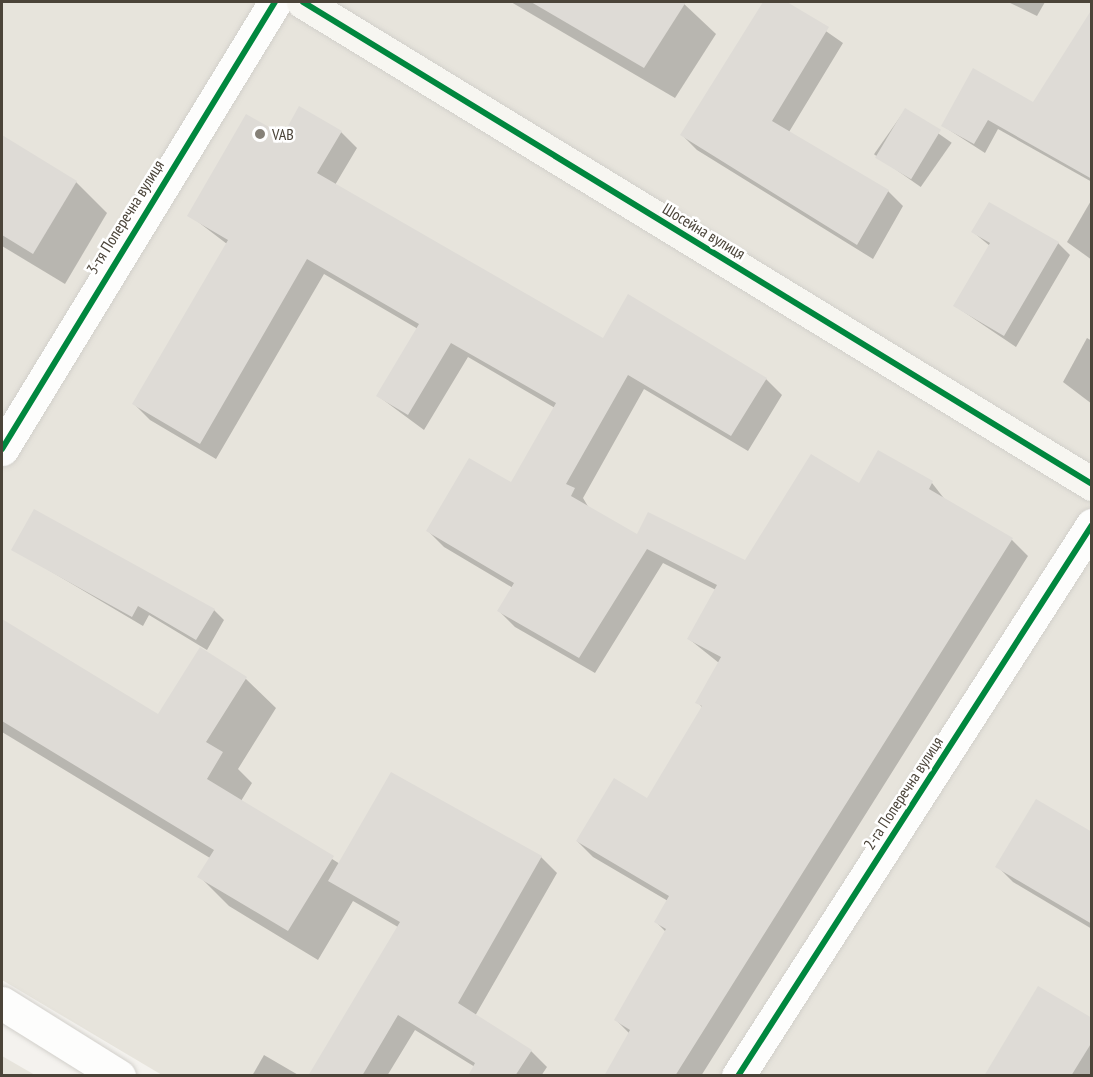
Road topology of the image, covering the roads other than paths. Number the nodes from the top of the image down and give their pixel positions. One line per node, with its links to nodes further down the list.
1 (275, 2): 3 (street, 3-тя Поперечна вулиця)
2 (303, 2): 4 (street, Шосейна вулиця)
3 (2, 449)
4 (1092, 484)
5 (1092, 525): 8 (street, 2-га Поперечна вулиця)
6 (2, 1003): 7 (street)
7 (119, 1076)
8 (738, 1076)

